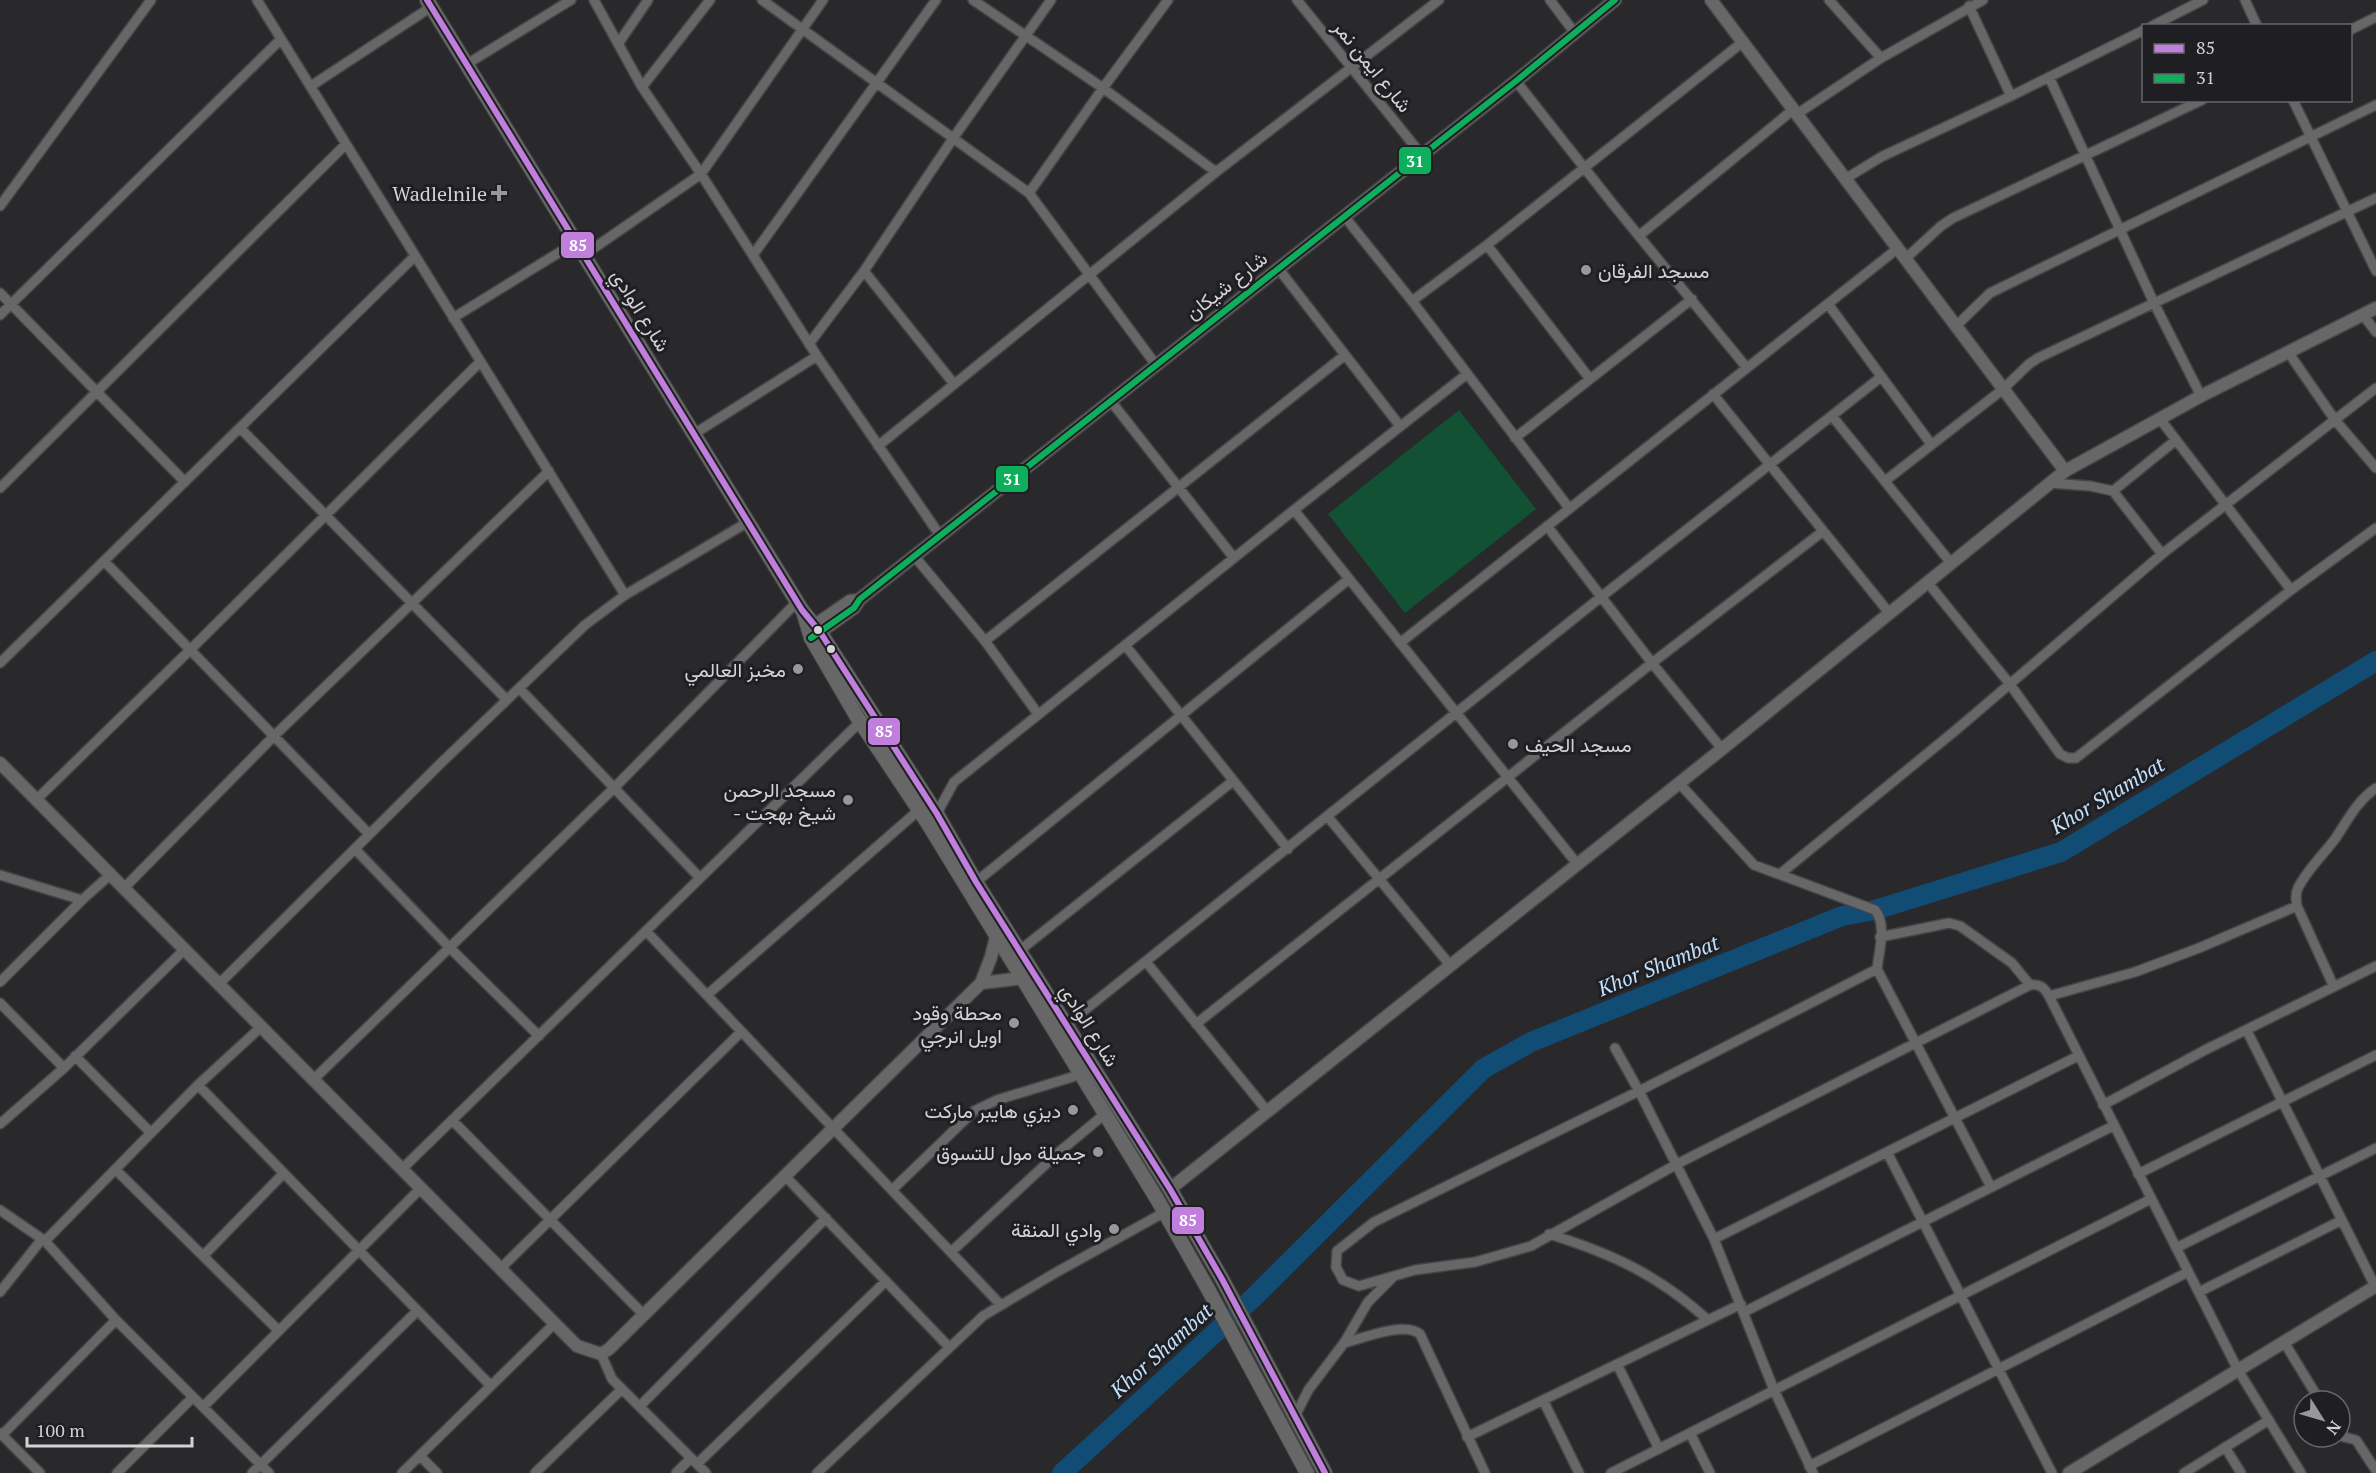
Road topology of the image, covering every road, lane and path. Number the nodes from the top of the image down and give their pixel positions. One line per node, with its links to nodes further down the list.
1 (151, 0): 62 (street)
2 (256, 0): 34 (street)
3 (571, 0): 38 (street)
4 (594, 0): 36 (street)
5 (648, 0): 36 (street)
6 (710, 0): 44 (street)
7 (762, 0): 29 (street)
8 (823, 0): 29 (street)
9 (936, 0): 42 (street)
10 (973, 0): 33 (street)
11 (1051, 0): 33 (street)
12 (1168, 0): 45 (street)
13 (1297, 0): 39 (street, شارع ايمن نمر)
14 (1439, 0): 39 (street)
15 (1550, 0): 32 (street)
16 (1615, 0): 32 (street, شارع شيكان)
17 (1712, 0): 35 (street)
18 (1828, 0): 37 (street)
19 (1983, 0): 24 (street)
20 (2180, 0): 25 (street)
21 (2203, 0): 25 (street)
22 (2245, 0): 28 (street)
23 (429, 3): 38 (main road, شارع الوادي); 43 (street)
24 (1969, 6): 37 (street); 46 (street)
25 (2189, 7): 27 (street)
26 (2376, 17): 30 (street)
27 (2156, 24)
28 (2256, 24)
29 (803, 28): 42 (street); 58 (street)
30 (2352, 29)
31 (2142, 31): 40 (street)
32 (1574, 32): 41 (street, شارع شيكان)
33 (1026, 36): 45 (street); 52 (street)
34 (281, 39): 43 (street); 83 (street)
35 (1744, 41): 50 (street); 56 (street)
36 (618, 44): 44 (street)
37 (1881, 58): 50 (street)
38 (466, 64): 69 (main road, شارع الوادي)
39 (1352, 67): 54 (street, شارع ايمن نمر); 57 (street)
40 (2049, 77): 46 (street); 55 (street)
41 (1516, 81): 54 (street, شارع شيكان); 56 (street)
42 (878, 83): 52 (street); 73 (street)
43 (311, 86): 53 (street)
44 (642, 87): 58 (street)
45 (1102, 88): 57 (street); 61 (street)
46 (2011, 96): 59 (street)
47 (2198, 102): 55 (street)
48 (2294, 102): 51 (street)
49 (2376, 105): 51 (street)
50 (1795, 111): 59 (street); 68 (street)
51 (2311, 136): 65 (street); 67 (street)
52 (954, 137): 61 (street); 77 (street)
53 (346, 144): 74 (street); 105 (street)
54 (1421, 154): 66 (street, شارع شيكان)
55 (2086, 156): 67 (street); 75 (street)
56 (1585, 167): 68 (street); 70 (street)
57 (1216, 172): 79 (street)
58 (701, 174): 72 (street); 73 (street)
59 (1845, 179): 71 (street)
60 (0, 189): 62 (street)
61 (1029, 194): 79 (street)
62 (9, 195): 64 (street)
63 (2376, 198): 65 (street)
64 (0, 206)
65 (2347, 212): 78 (street); 84 (street)
66 (1344, 216): 76 (street, شارع شيكان); 82 (street)
67 (2120, 229): 84 (street); 90 (street)
68 (1640, 235): 81 (street)
69 (576, 242): 72 (main road, شارع الوادي); 89 (street)
70 (1487, 245): 82 (street); 101 (street)
71 (1897, 249): 75 (street); 85 (street)
72 (584, 255): 114 (main road, شارع الوادي)
73 (753, 255): 92 (street)
74 (415, 256): 89 (street); 113 (street)
75 (1905, 260): 90 (street)
76 (1278, 268): 94 (street); 97 (street, شارع شيكان)
77 (864, 271): 92 (street); 102 (street)
78 (2376, 271)
79 (1088, 274): 97 (street); 102 (street)
80 (0, 293): 83 (street)
81 (1692, 299): 98 (street); 101 (street)
82 (1412, 301): 99 (street)
83 (11, 303): 87 (street); 105 (street)
84 (2154, 303): 104 (street); 107 (street)
85 (1828, 304): 98 (street); 100 (street)
86 (2376, 308): 88 (street)
87 (0, 315)
88 (2363, 315): 91 (street); 93 (street)
89 (453, 318): 96 (street)
90 (1956, 326): 104 (street)
91 (2376, 332)
92 (809, 344): 95 (street)
93 (2288, 352): 107 (street); 111 (street)
94 (1346, 355): 112 (street); 126 (street)
95 (817, 356): 114 (street); 118 (street)
96 (480, 362): 121 (street); 132 (street)
97 (1156, 365): 108 (street, شارع شيكان)
98 (1747, 368): 106 (street)
99 (1467, 374): 112 (street); 115 (street)
100 (1881, 377): 109 (street); 117 (street)
101 (1590, 379): 115 (street)
102 (954, 384): 118 (street)
103 (2376, 388): 111 (street)
104 (2002, 390): 117 (street); 122 (street)
105 (98, 391): 124 (street); 127 (street)
106 (1713, 394): 119 (street); 130 (street)
107 (2201, 396): 110 (street)
108 (1110, 400): 126 (street); 137 (street, شارع شيكان)
109 (1832, 416): 119 (street); 123 (street)
110 (2160, 419): 116 (street); 122 (street)
111 (2335, 420): 120 (street); 129 (street)
112 (1400, 426): 131 (street)
113 (240, 428): 124 (street); 132 (street)
114 (694, 434): 133 (main road, شارع الوادي)
115 (1515, 438): 130 (street)
116 (2176, 440): 128 (street); 129 (street)
117 (1931, 444): 123 (street)
118 (878, 446): 137 (street)
119 (1769, 466): 136 (street); 147 (street)
120 (2376, 468)
121 (549, 471): 146 (street); 148 (street)
122 (2065, 471): 125 (street)
123 (1885, 481): 142 (street)
124 (185, 482): 141 (street)
125 (2049, 483): 128 (street); 142 (street)
126 (1178, 487): 140 (street); 152 (street)
127 (0, 488)
128 (2113, 491): 138 (street)
129 (2226, 506): 138 (street); 145 (street)
130 (1569, 508): 134 (street)
131 (1294, 510): 140 (street); 143 (street)
132 (324, 516): 148 (street); 155 (street)
133 (748, 522): 146 (street); 149 (main road, شارع الوادي)
134 (1547, 526): 147 (street); 153 (street)
135 (2376, 528): 145 (street)
136 (1822, 532): 150 (street); 157 (street)
137 (941, 537): 139 (street, شارع شيكان)
138 (2162, 554): 158 (street)
139 (915, 557): 151 (street, شارع شيكان); 152 (street)
140 (1234, 558): 154 (street)
141 (104, 561): 155 (street); 156 (street)
142 (1952, 563): 144 (street)
143 (1349, 579): 153 (street); 163 (street)
144 (1928, 583): 150 (street); 158 (street)
145 (2291, 590): 158 (street)
146 (625, 595): 159 (street)
147 (1601, 597): 157 (street); 161 (street)
148 (412, 604): 160 (street); 165 (street)
149 (800, 606): 151 (main road, شارع الوادي); 171 (street)
150 (1890, 614): 166 (street)
151 (813, 632): 164 (main road, شارع الوادي); 176 (main road, شارع الوادي)
152 (985, 641): 162 (street)
153 (1400, 643): 161 (street)
154 (1125, 645): 162 (street); 163 (street)
155 (190, 650): 165 (street); 173 (street)
156 (0, 663)
157 (1652, 663): 166 (street); 168 (street)
158 (2008, 683): 182 (street)
159 (519, 687): 160 (street); 171 (street)
160 (507, 700): 177 (street)
161 (1456, 713): 168 (street); 175 (street)
162 (1038, 714): 176 (street)
163 (1181, 715): 169 (street); 186 (street)
164 (860, 722): 174 (main road, شارع الوادي); 184 (street)
165 (273, 737): 177 (street); 187 (street)
166 (1722, 749): 170 (street)
167 (0, 763): 173 (street)
168 (1508, 778): 180 (street); 185 (street)
169 (1233, 781): 179 (street); 195 (street)
170 (1679, 783): 180 (street); 182 (street)
171 (615, 787): 184 (street); 193 (street)
172 (2376, 788): 189 (street)
173 (36, 800): 181 (street)
174 (919, 810): 176 (main road, شارع الوادي); 206 (street)
175 (1328, 817): 179 (street); 185 (street)
176 (932, 818): 186 (main road, شارع الوادي); 191 (main road, شارع الوادي)
177 (369, 834): 178 (street)
178 (355, 849): 193 (street); 203 (street)
179 (1288, 849): 196 (street)
180 (1578, 865): 197 (street)
181 (111, 874): 187 (street); 188 (street)
182 (1780, 874): 192 (street)
183 (0, 875): 188 (street)
184 (700, 878): 190 (street)
185 (1379, 880): 197 (street); 209 (street)
186 (975, 882): 195 (main road, شارع الوادي)
187 (124, 888): 194 (street)
188 (82, 900): 201 (street)
189 (2297, 906): 205 (street); 207 (street)
190 (646, 932): 206 (street); 214 (street)
191 (996, 937): 200 (main road, شارع الوادي); 202 (street)
192 (1880, 937): 199 (street); 204 (street)
193 (449, 947): 214 (street); 222 (street)
194 (185, 948): 203 (street); 218 (street)
195 (1019, 951): 210 (main road, شارع الوادي)
196 (1147, 963): 209 (street); 210 (street)
197 (1450, 965): 227 (street)
198 (2376, 966): 205 (street)
199 (1877, 969): 215 (street); 224 (street)
200 (1023, 978): 202 (street); 221 (main road, شارع الوادي)
201 (0, 982)
202 (981, 983): 233 (street)
203 (219, 984): 211 (street)
204 (2030, 985): 207 (street); 215 (street)
205 (2334, 987): 212 (street)
206 (707, 995): 213 (street)
207 (2049, 996): 219 (street)
208 (0, 1003): 220 (street)
209 (1196, 1024): 227 (street)
210 (1066, 1025): 246 (main road, شارع الوادي)
211 (261, 1027): 222 (street); 223 (street)
212 (2247, 1031): 225 (street); 226 (street)
213 (741, 1032): 233 (street); 252 (street)
214 (539, 1036): 230 (street)
215 (1916, 1044): 229 (street); 237 (street)
216 (1615, 1048): 224 (street)
217 (2376, 1055): 225 (street)
218 (75, 1056): 220 (street); 234 (street)
219 (2078, 1056): 226 (street); 229 (street)
220 (64, 1068): 231 (street)
221 (1082, 1074): 228 (main road, شارع الوادي); 247 (street)
222 (314, 1079): 238 (street)
223 (198, 1085): 234 (street); 240 (street)
224 (1640, 1091): 237 (street); 264 (street)
225 (2283, 1101): 241 (street); 242 (street)
226 (2103, 1104): 232 (street)
227 (1268, 1112): 246 (street)
228 (1106, 1113): 250 (main road, شارع الوادي); 260 (street)
229 (1955, 1119): 236 (street); 244 (street)
230 (452, 1120): 238 (street); 252 (street)
231 (0, 1124)
232 (2113, 1126): 241 (street); 244 (street)
233 (833, 1129): 243 (street); 247 (street)
234 (151, 1133): 239 (street)
235 (2376, 1148): 242 (street)
236 (1887, 1152): 254 (street); 256 (street)
237 (1677, 1164): 255 (street); 256 (street)
238 (402, 1169): 245 (street)
239 (116, 1170): 257 (street); 261 (street)
240 (283, 1174): 259 (street); 261 (street)
241 (2138, 1174): 248 (street)
242 (2321, 1175): 253 (street); 258 (street)
243 (785, 1176): 251 (street); 273 (street)
244 (1991, 1187): 254 (street)
245 (421, 1188): 259 (street); 262 (street)
246 (1170, 1189): 293 (main road, شارع الوادي)
247 (892, 1190): 260 (street)
248 (2151, 1199): 258 (street); 269 (street)
249 (0, 1210): 257 (street)
250 (1165, 1212): 270 (street); 319 (main road, شارع الوادي)
251 (826, 1218): 265 (street); 292 (street)
252 (550, 1219): 262 (street); 273 (street)
253 (2343, 1220): 266 (street); 268 (street)
254 (1923, 1222): 269 (street); 271 (street)
255 (1549, 1234): 264 (street); 275 (street)
256 (1714, 1239): 271 (street)
257 (44, 1240): 267 (street); 274 (street)
258 (2176, 1248): 263 (street)
259 (359, 1251): 272 (street); 277 (street)
260 (951, 1252): 270 (street)
261 (203, 1256): 277 (street)
262 (501, 1268): 276 (street)
263 (2188, 1272): 268 (street); 283 (street)
264 (1394, 1276): 279 (street)
265 (886, 1281): 280 (street); 302 (street)
266 (2376, 1287): 278 (street)
267 (0, 1292)
268 (2199, 1292): 284 (street)
269 (1961, 1296): 283 (street); 288 (street)
270 (1000, 1304): 280 (street)
271 (1743, 1308): 275 (street); 288 (street)
272 (417, 1311): 285 (street); 304 (street)
273 (644, 1315): 281 (street)
274 (116, 1320): 289 (street); 296 (street)
275 (1708, 1320): 282 (street)
276 (555, 1323): 281 (street); 285 (street)
277 (279, 1331): 291 (street)
278 (2284, 1342): 284 (street); 287 (street)
279 (1344, 1343): 293 (street); 297 (street)
280 (949, 1347): 318 (street)
281 (601, 1354): 286 (street)
282 (1617, 1364): 290 (street); 300 (street)
283 (1999, 1370): 305 (street); 325 (street)
284 (2238, 1370): 294 (street); 326 (street)
285 (491, 1386): 301 (street)
286 (622, 1389): 292 (street); 315 (street)
287 (2313, 1389)
288 (1774, 1390): 295 (street); 305 (street)
289 (193, 1397): 291 (street); 310 (street)
290 (1542, 1400): 297 (street); 322 (street)
291 (203, 1407): 304 (street)
292 (640, 1407): 302 (street)
293 (1294, 1416): 320 (main road, شارع الوادي)
294 (2269, 1420): 299 (street); 307 (street)
295 (1690, 1433): 300 (street); 324 (street)
296 (1, 1434): 303 (street)
297 (1467, 1437): 321 (street)
298 (2352, 1438): 306 (street)
299 (2225, 1447): 327 (street); 328 (street)
300 (1659, 1449): 323 (street)
301 (420, 1456): 313 (street); 314 (street)
302 (694, 1461): 316 (street); 317 (street)
303 (32, 1464): 308 (street); 309 (street)
304 (261, 1464): 311 (street); 312 (street)
305 (1811, 1470)
306 (2373, 1470)
307 (2300, 1472)
308 (23, 1473)
309 (40, 1473)
310 (117, 1473)
311 (252, 1473)
312 (269, 1473)
313 (402, 1473)
314 (437, 1473)
315 (534, 1473)
316 (676, 1473)
317 (706, 1473)
318 (817, 1473)
319 (1306, 1473)
320 (1325, 1473)
321 (1485, 1473)
322 (1579, 1473)
323 (1611, 1473)
324 (1710, 1473)
325 (2052, 1473)
326 (2069, 1473)
327 (2184, 1473)
328 (2241, 1473)

